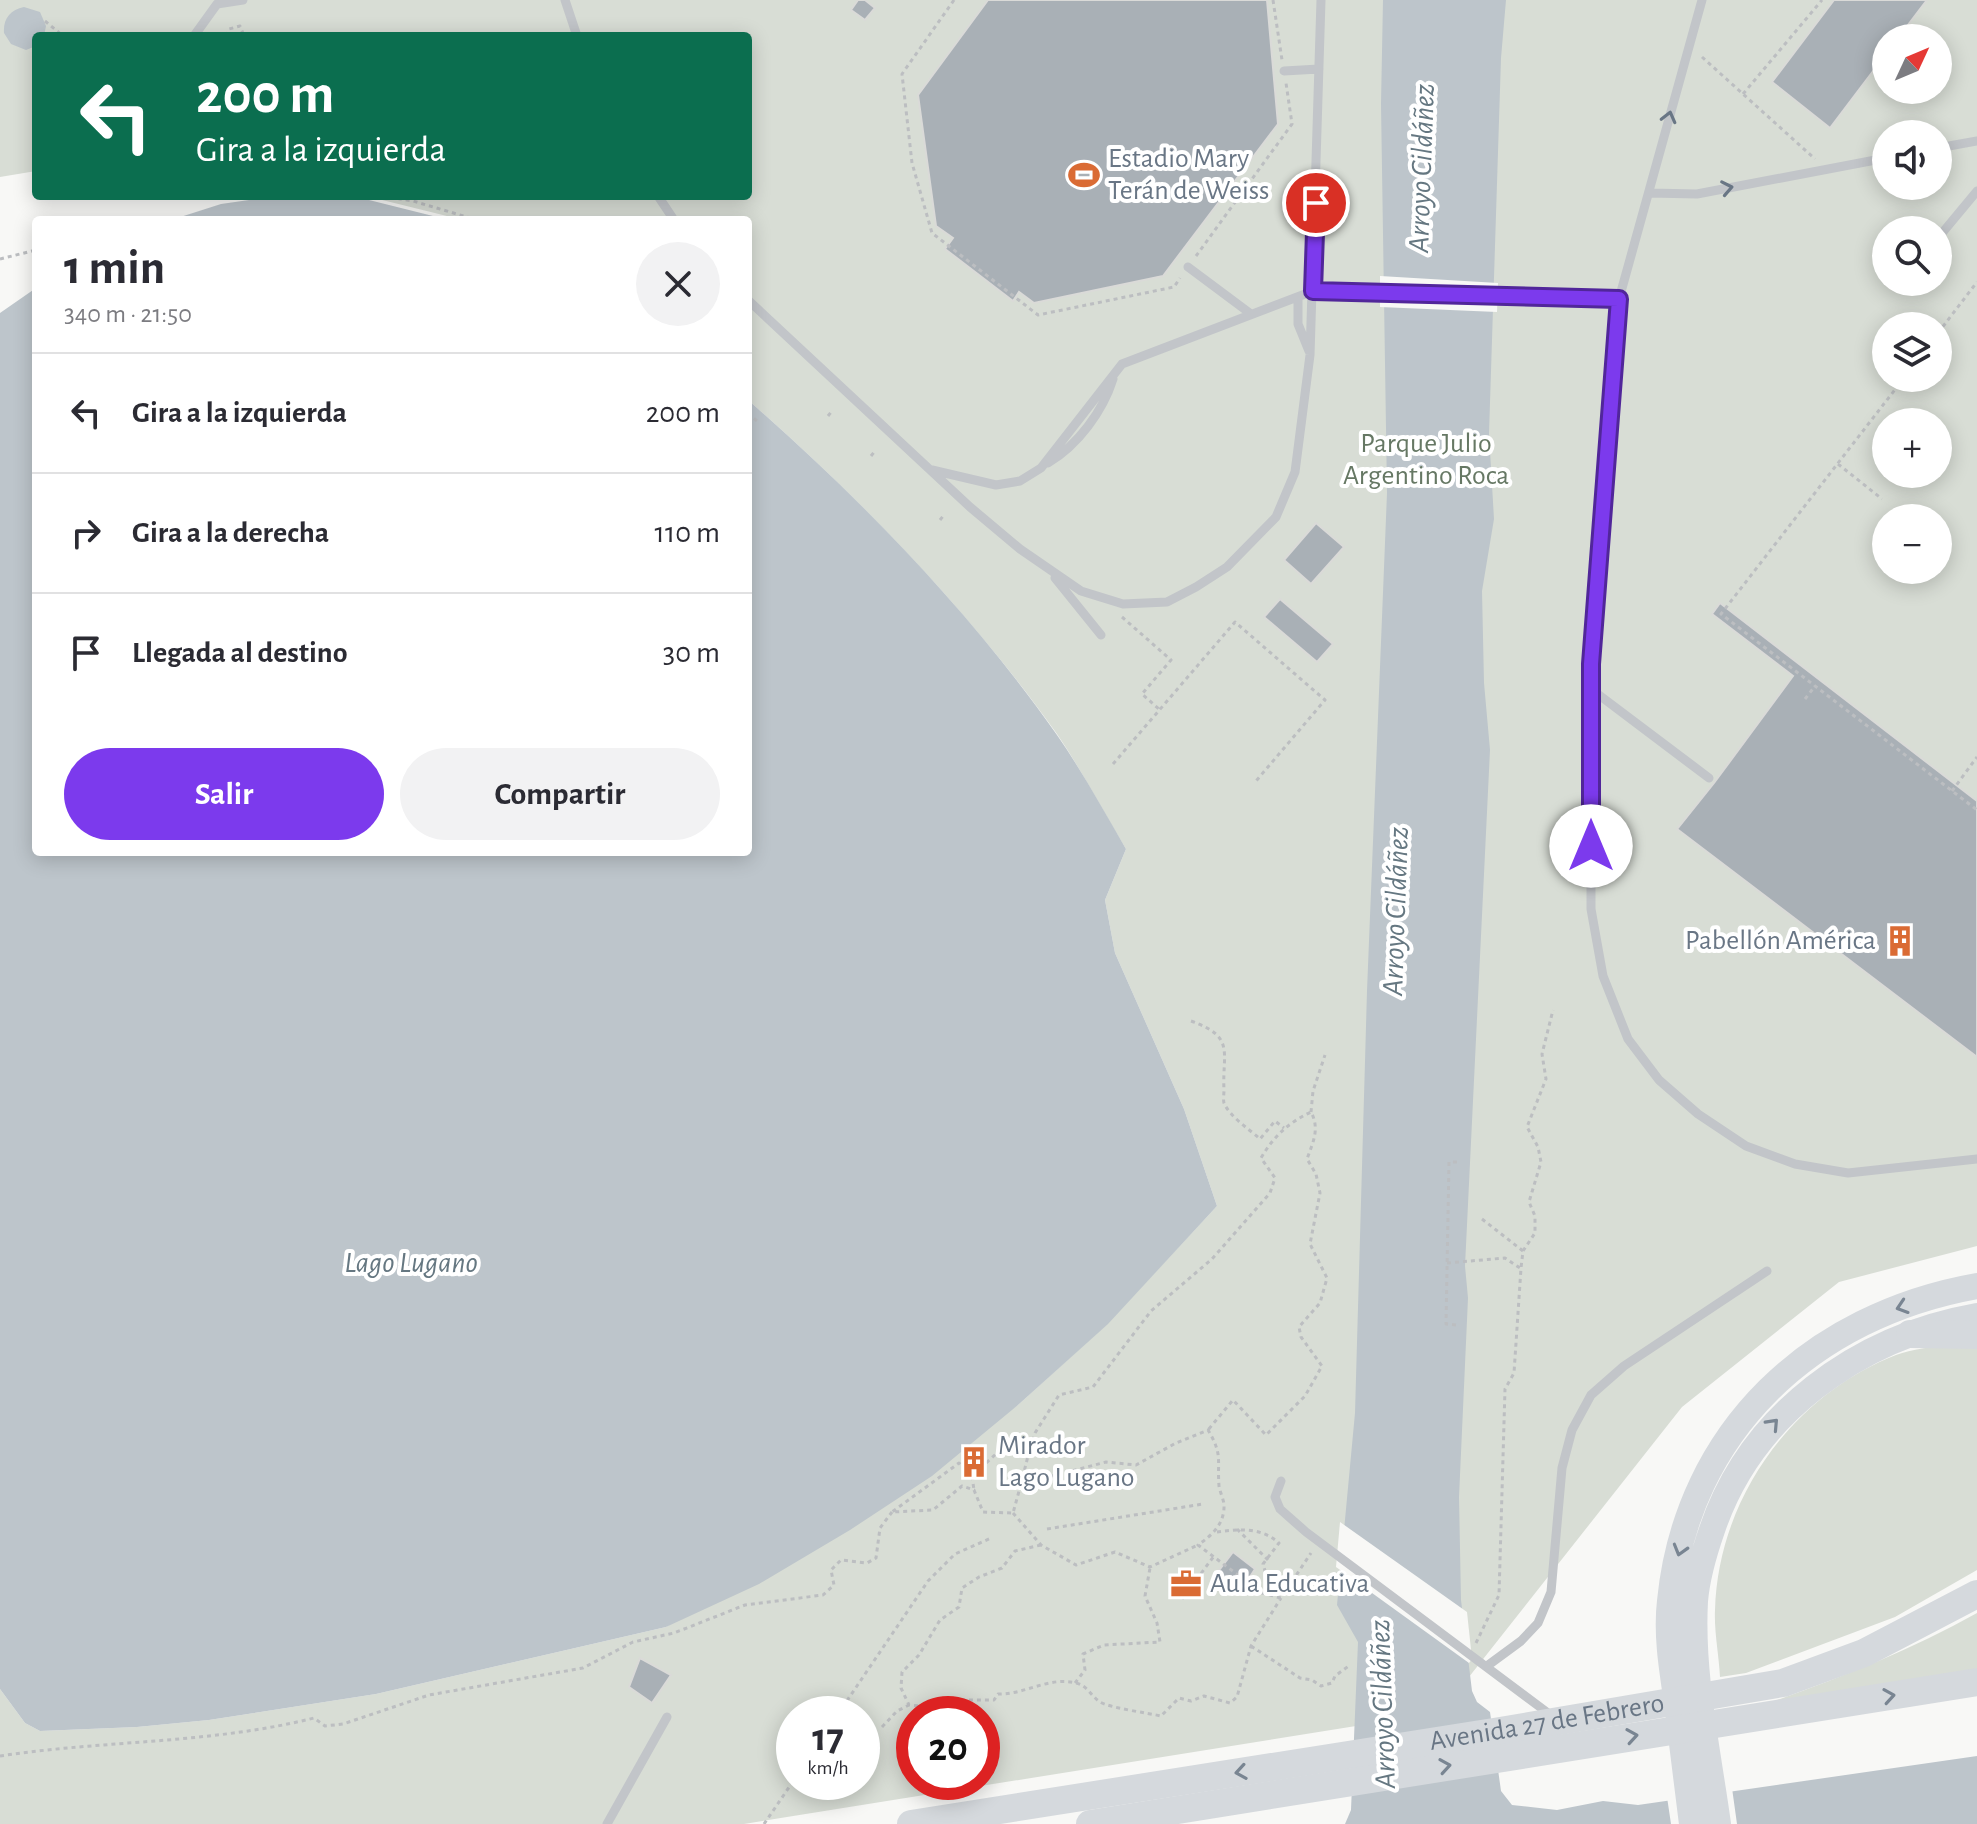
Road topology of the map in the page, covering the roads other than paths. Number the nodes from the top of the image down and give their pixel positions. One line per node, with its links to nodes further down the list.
1 (243, 0): 5 (lane)
2 (565, 0): 6 (lane)
3 (1321, 0): 7 (lane)
4 (1702, 0): 13 (lane, one-way to 4)
5 (197, 32)
6 (576, 32)
7 (1319, 69): 8 (lane); 16 (lane)
8 (1284, 71)
9 (1977, 141): 10 (lane)
10 (1952, 145)
11 (1872, 161): 13 (lane, one-way to 11)
12 (1977, 191): 14 (lane)
13 (1650, 193): 18 (lane)
14 (1952, 221)
15 (1188, 267): 20 (lane)
16 (1313, 291): 17 (lane); 18 (lane); 21 (lane)
17 (1298, 297): 20 (lane); 21 (lane)
18 (1619, 299): 25 (lane)
19 (752, 304): 22 (lane)
20 (1251, 314): 22 (lane)
21 (1310, 355): 23 (lane)
22 (929, 469): 23 (lane)
23 (1048, 569): 24 (lane)
24 (1101, 635)
25 (1591, 689): 26 (lane); 27 (lane)
26 (1709, 778)
27 (1977, 1159)
28 (1767, 1271): 35 (lane)
29 (1977, 1286): 36 (main road, one-way to 36)
30 (1977, 1316): 31 (main road)
31 (1910, 1334): 32 (main road); 36 (main road, one-way to 31)
32 (1977, 1335)
33 (1281, 1481): 35 (lane)
34 (1977, 1594): 39 (main road, Avenida 27 de Febrero)
35 (1487, 1666): 39 (lane)
36 (1686, 1678): 45 (main road); 46 (main road)
37 (1977, 1682): 41 (main road, Avenida 27 de Febrero, one-way to 37)
38 (667, 1717): 42 (lane)
39 (1559, 1721): 40 (main road, Avenida 27 de Febrero); 41 (lane)
40 (1500, 1744): 41 (main road, Avenida 27 de Febrero); 43 (main road, Avenida 27 de Febrero, one-way to 43); 44 (main road, Avenida 27 de Febrero, one-way to 40)
41 (1574, 1745)
42 (607, 1824)
43 (911, 1824)
44 (1090, 1824)
45 (1692, 1824)
46 (1718, 1824)

